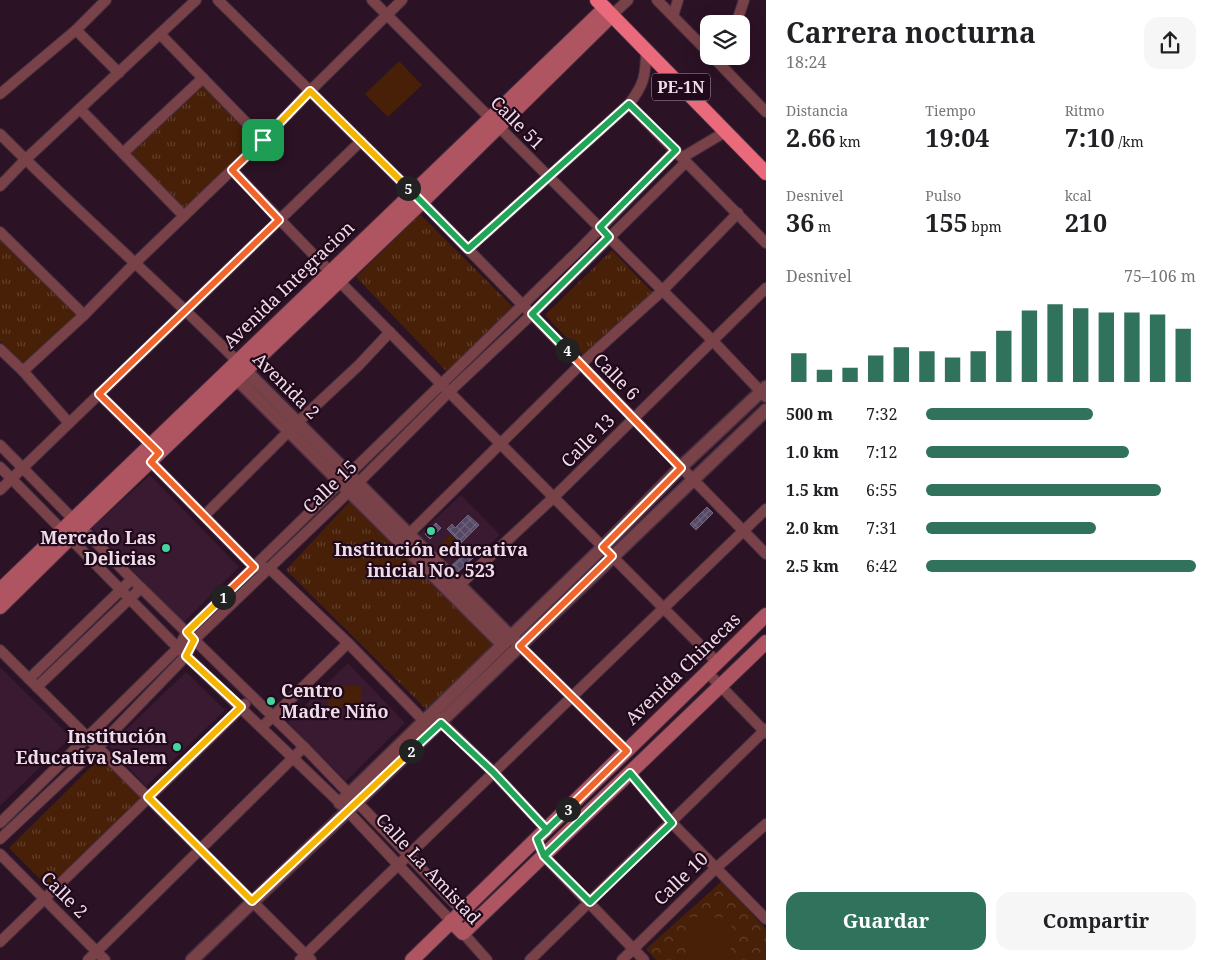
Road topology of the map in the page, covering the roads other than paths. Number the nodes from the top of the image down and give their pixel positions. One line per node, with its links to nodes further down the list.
1 (106, 0): 14 (street)
2 (196, 0): 15 (street)
3 (218, 0): 21 (street, Calle 6)
4 (372, 0): 11 (street, Calle 51)
5 (402, 0): 11 (street)
6 (628, 0): 10 (street)
7 (657, 0): 13 (street)
8 (678, 0): 13 (street)
9 (744, 0): 12 (street)
10 (604, 8): 17 (highway, PE-1N); 26 (main road)
11 (386, 15): 21 (street); 26 (street, Calle 51)
12 (739, 15)
13 (673, 16): 16 (street)
14 (76, 30): 19 (street); 22 (street)
15 (160, 34): 19 (street); 20 (street)
16 (700, 44)
17 (646, 50): 23 (street); 27 (highway, PE-1N)
18 (725, 65): 25 (street)
19 (119, 73): 24 (street)
20 (202, 78): 29 (street); 31 (street)
21 (310, 91): 29 (street); 30 (street, Calle 6)
22 (0, 94)
23 (629, 104): 32 (street); 36 (street)
24 (81, 110): 31 (street); 33 (street)
25 (766, 112)
26 (494, 122): 36 (street, Calle 51); 38 (main road)
27 (726, 132): 32 (street); 35 (highway, PE-1N)
28 (0, 134): 33 (street, Avenida 2)
29 (263, 140): 34 (street)
30 (361, 141): 38 (street, Calle 6); 41 (street)
31 (123, 153): 40 (street)
32 (682, 157): 39 (street); 42 (street); 44 (street, Calle 15)
33 (25, 160): 37 (street); 47 (street, Avenida 2)
34 (232, 170): 40 (street); 41 (street)
35 (766, 173)
36 (548, 177): 42 (street, Calle 51); 46 (street)
37 (0, 186)
38 (417, 198): 46 (street, Calle 6); 48 (main road)
39 (738, 213): 45 (street); 50 (street)
40 (184, 216): 47 (street)
41 (279, 220): 48 (street); 52 (street)
42 (600, 227): 44 (street, Calle 51); 51 (street)
43 (0, 232): 54 (street)
44 (609, 237): 50 (street, Calle 51); 53 (street, Calle 15)
45 (766, 243)
46 (468, 249): 51 (street, Calle 6)
47 (134, 264): 52 (street, Avenida 2); 54 (street)
48 (334, 276): 55 (street); 59 (main road)
49 (766, 288): 56 (street, Calle 13)
50 (662, 291): 56 (street, Calle 51); 58 (street)
51 (522, 305): 53 (street, Calle 6); 61 (street)
52 (186, 310): 59 (street, Avenida 2); 63 (street)
53 (532, 314): 58 (street, Calle 6); 61 (street, Calle 15)
54 (84, 315): 60 (street)
55 (390, 332): 61 (street); 67 (street)
56 (712, 340): 62 (street, Calle 51); 65 (street, Calle 13)
57 (0, 349): 60 (street)
58 (581, 364): 65 (street, Calle 6); 68 (street)
59 (240, 370): 67 (street, Avenida 2); 70 (main road)
60 (23, 371): 66 (street)
61 (445, 388): 68 (street); 76 (street, Calle 15)
62 (764, 392): 73 (street)
63 (99, 394): 66 (street); 70 (street)
64 (766, 410): 75 (street)
65 (634, 418): 73 (street, Calle 6); 78 (street, Calle 13)
66 (69, 423): 72 (street)
67 (294, 427): 76 (street, Avenida 2); 80 (street)
68 (501, 444): 78 (street); 84 (street)
69 (0, 445): 72 (street, Calle La Amistad)
70 (154, 453): 80 (street); 81 (main road)
71 (0, 467): 74 (street, Calle La Amistad)
72 (23, 468): 74 (street); 81 (street, Calle La Amistad)
73 (681, 468): 75 (street, Calle 6); 85 (street)
74 (11, 479): 77 (street); 83 (street, Calle La Amistad)
75 (693, 480): 82 (street, Calle 6); 85 (street)
76 (350, 483): 84 (street, Avenida 2); 87 (street); 88 (street, Calle 15)
77 (0, 490)
78 (554, 498): 85 (street); 92 (street, Calle 13)
79 (766, 509): 82 (street)
80 (204, 516): 87 (street)
81 (77, 523): 83 (main road); 89 (street, Calle La Amistad)
82 (743, 531): 86 (street, Calle 6); 96 (street)
83 (65, 535): 91 (street, Calle La Amistad); 93 (main road); 95 (main road)
84 (405, 538): 92 (street, Avenida 2)
85 (607, 552): 96 (street); 99 (street); 102 (street)
86 (766, 554)
87 (254, 567): 88 (street); 98 (street)
88 (269, 568): 98 (street, Calle 15); 100 (street)
89 (132, 578): 90 (street, Calle La Amistad); 91 (street)
90 (141, 588): 94 (street); 98 (street, Calle La Amistad)
91 (121, 589): 94 (street, Calle La Amistad); 108 (street)
92 (456, 589): 99 (street, Avenida 2)
93 (0, 590)
94 (130, 599): 103 (street, Calle La Amistad); 110 (street)
95 (0, 607)
96 (663, 608): 106 (street); 112 (street)
97 (766, 615): 106 (main road, Avenida Chinecas)
98 (190, 636): 103 (street); 105 (street, Calle 15); 111 (street, Calle La Amistad)
99 (506, 640): 102 (street, Avenida 2); 115 (street)
100 (348, 642): 114 (street); 115 (street)
101 (766, 642): 109 (main road)
102 (520, 646): 112 (street); 115 (street)
103 (178, 648): 105 (street, Calle La Amistad); 118 (street)
104 (0, 650): 108 (street)
105 (186, 656): 113 (street, Calle La Amistad); 119 (street, Calle 15)
106 (717, 662): 107 (main road, Avenida Chinecas)
107 (706, 672): 109 (street); 121 (main road, Avenida Chinecas)
108 (29, 679): 110 (street)
109 (719, 686): 117 (street); 124 (main road)
110 (37, 687): 118 (street)
111 (252, 697): 113 (street); 114 (street, Calle La Amistad)
112 (571, 697): 121 (street); 123 (street)
113 (241, 707): 116 (street, Calle La Amistad); 125 (street)
114 (273, 716): 116 (street); 120 (street, Calle La Amistad)
115 (433, 719): 123 (street); 126 (street)
116 (262, 727): 122 (street, Calle La Amistad)
117 (765, 731): 129 (street)
118 (87, 737): 119 (street); 128 (street)
119 (98, 747): 125 (street); 132 (street, Calle 15)
120 (304, 747): 122 (street); 126 (street, Calle La Amistad)
121 (627, 751): 131 (main road, Avenida Chinecas)
122 (293, 758): 127 (street, Calle La Amistad); 133 (street)
123 (493, 772): 131 (street); 135 (street)
124 (630, 773): 129 (street); 136 (main road)
125 (148, 797): 133 (street); 139 (street)
126 (353, 798): 127 (street); 135 (street, Calle La Amistad)
127 (343, 807): 137 (street, Calle La Amistad); 140 (street)
128 (0, 823)
129 (672, 823): 138 (street); 141 (street)
130 (766, 824): 138 (street, Calle 10)
131 (542, 834): 136 (street); 142 (main road, Avenida Chinecas)
132 (0, 839)
133 (200, 849): 140 (street); 148 (street)
134 (0, 854): 139 (street, Calle 2)
135 (408, 855): 137 (street); 142 (street, Calle La Amistad)
136 (544, 856): 141 (street); 145 (main road)
137 (398, 865): 144 (street, Calle La Amistad); 149 (street)
138 (716, 868): 143 (street); 147 (street, Calle 10)
139 (44, 898): 146 (street); 148 (street, Calle 2)
140 (252, 901): 149 (street); 152 (street)
141 (590, 902): 147 (street); 155 (street)
142 (462, 911): 144 (main road, Avenida Chinecas)
143 (766, 919)
144 (451, 921): 145 (main road, Calle La Amistad); 153 (main road, Avenida Chinecas)
145 (463, 933): 154 (street, Calle La Amistad)
146 (0, 942)
147 (633, 948): 156 (street, Calle 10); 157 (street)
148 (97, 951): 150 (street); 151 (street, Calle 2)
149 (306, 958)
150 (88, 960)
151 (105, 960)
152 (192, 960)
153 (412, 960)
154 (487, 960)
155 (530, 960)
156 (622, 960)
157 (644, 960)

